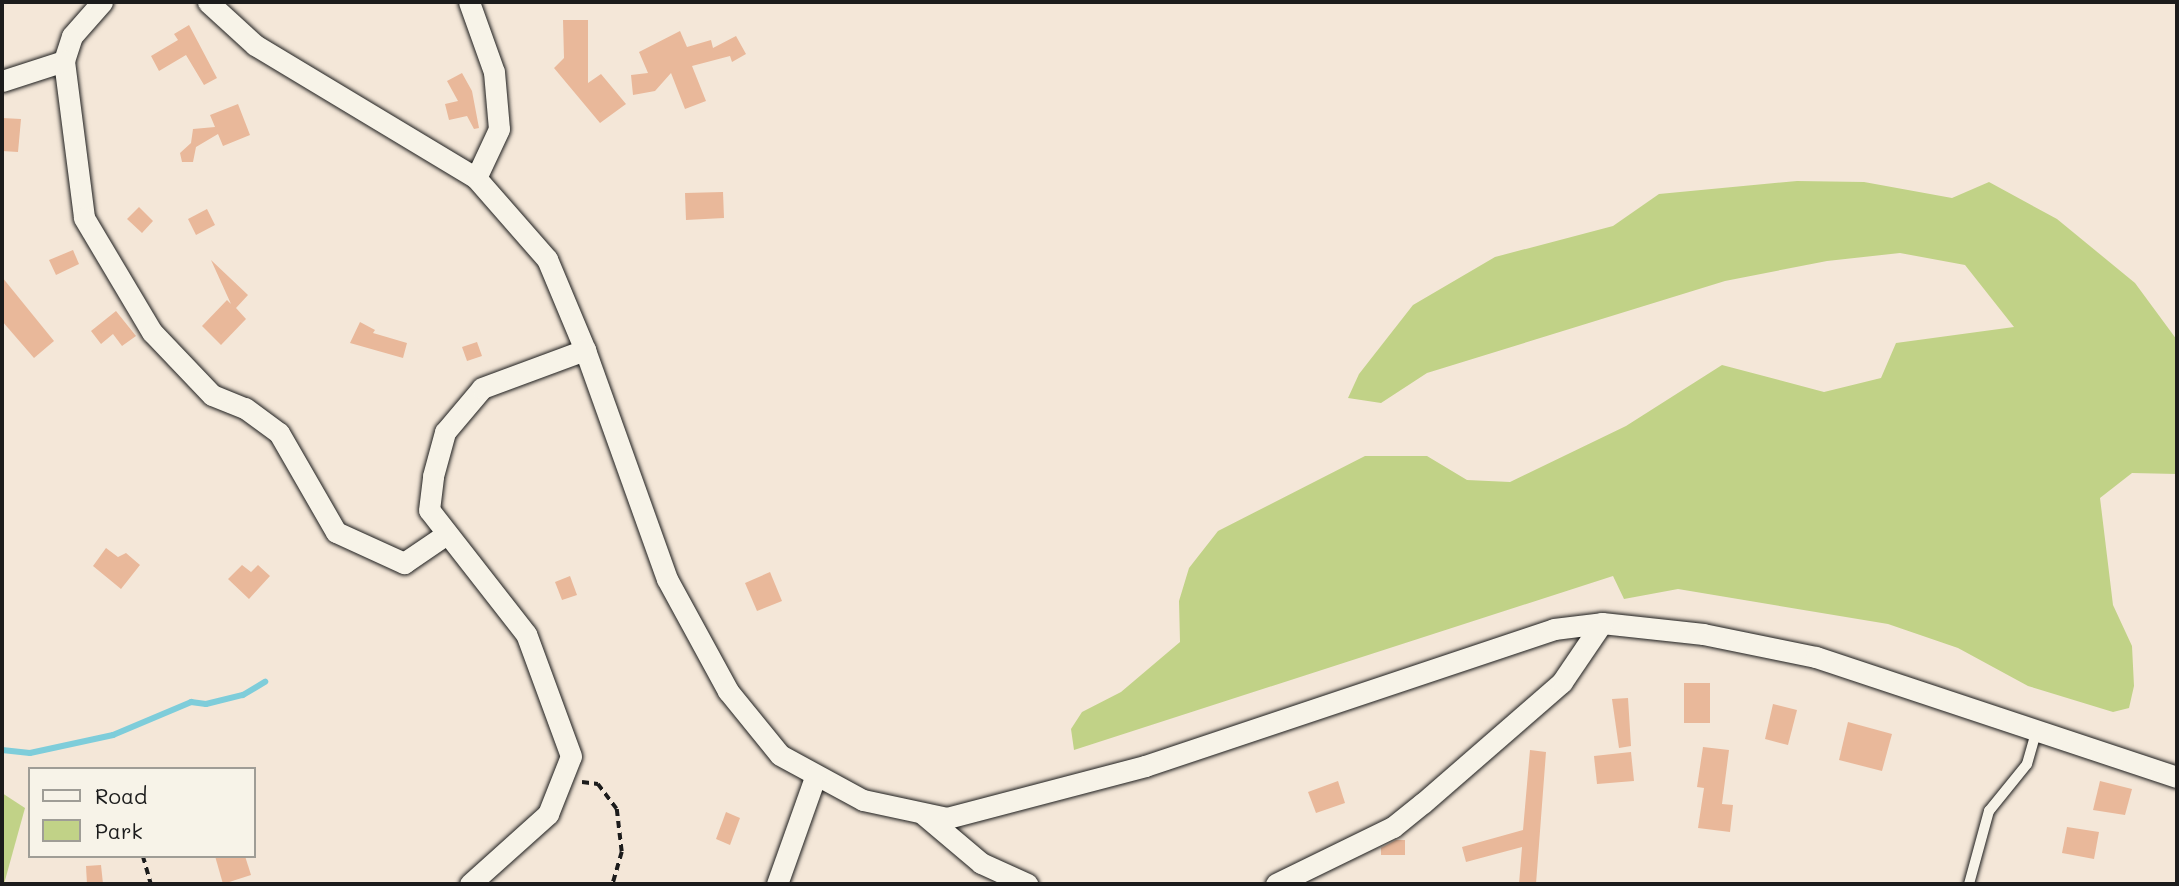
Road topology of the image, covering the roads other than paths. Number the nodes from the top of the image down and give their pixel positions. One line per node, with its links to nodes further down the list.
1 (102, 2): 4 (street)
2 (208, 2): 6 (street)
3 (469, 2): 6 (street)
4 (64, 61): 5 (street); 8 (street)
5 (2, 81)
6 (476, 178): 7 (street)
7 (585, 350): 8 (street); 11 (street)
8 (445, 534): 14 (street)
9 (1602, 623): 10 (street); 13 (street); 17 (street)
10 (2037, 728): 12 (street); 18 (lane)
11 (815, 777): 13 (street); 15 (street)
12 (2177, 777)
13 (923, 814): 16 (street)
14 (470, 884)
15 (777, 884)
16 (1027, 884)
17 (1276, 884)
18 (1969, 884)

